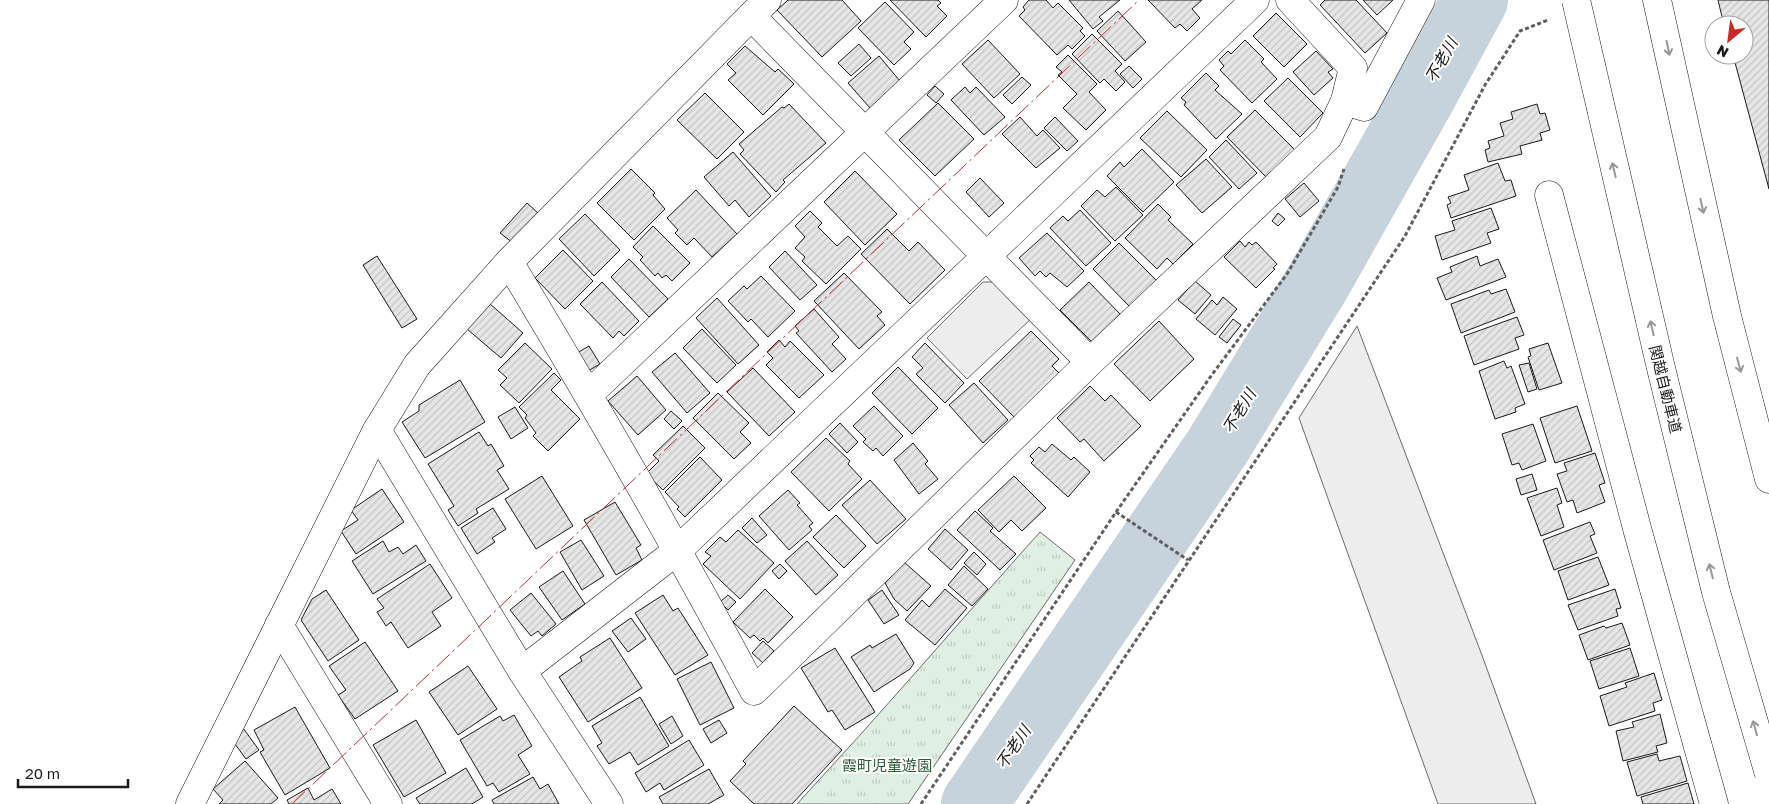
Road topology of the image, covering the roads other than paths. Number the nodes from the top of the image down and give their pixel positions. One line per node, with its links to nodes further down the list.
1 (1004, 0): 9 (main road)
2 (1255, 0): 11 (main road)
3 (1290, 0): 8 (main road)
4 (1421, 0): 8 (main road)
5 (1576, 0): 20 (main road, 関越自動車道, one-way to 5, bridge)
6 (1657, 0): 16 (main road, one-way to 16)
7 (759, 8): 9 (main road); 12 (main road)
8 (1345, 101): 13 (main road)
9 (865, 132): 11 (main road); 14 (main road)
10 (1549, 195): 24 (main road)
11 (986, 256): 13 (main road); 17 (main road)
12 (509, 262): 14 (main road); 15 (main road)
13 (1090, 362): 17 (main road)
14 (589, 394): 17 (main road)
15 (377, 430): 18 (main road); 19 (main road)
16 (1769, 479)
17 (678, 550): 19 (main road)
18 (279, 625): 21 (main road); 22 (main road)
19 (522, 671): 23 (main road)
20 (1769, 774)
21 (190, 804)
22 (388, 804)
23 (609, 804)
24 (1714, 804)

